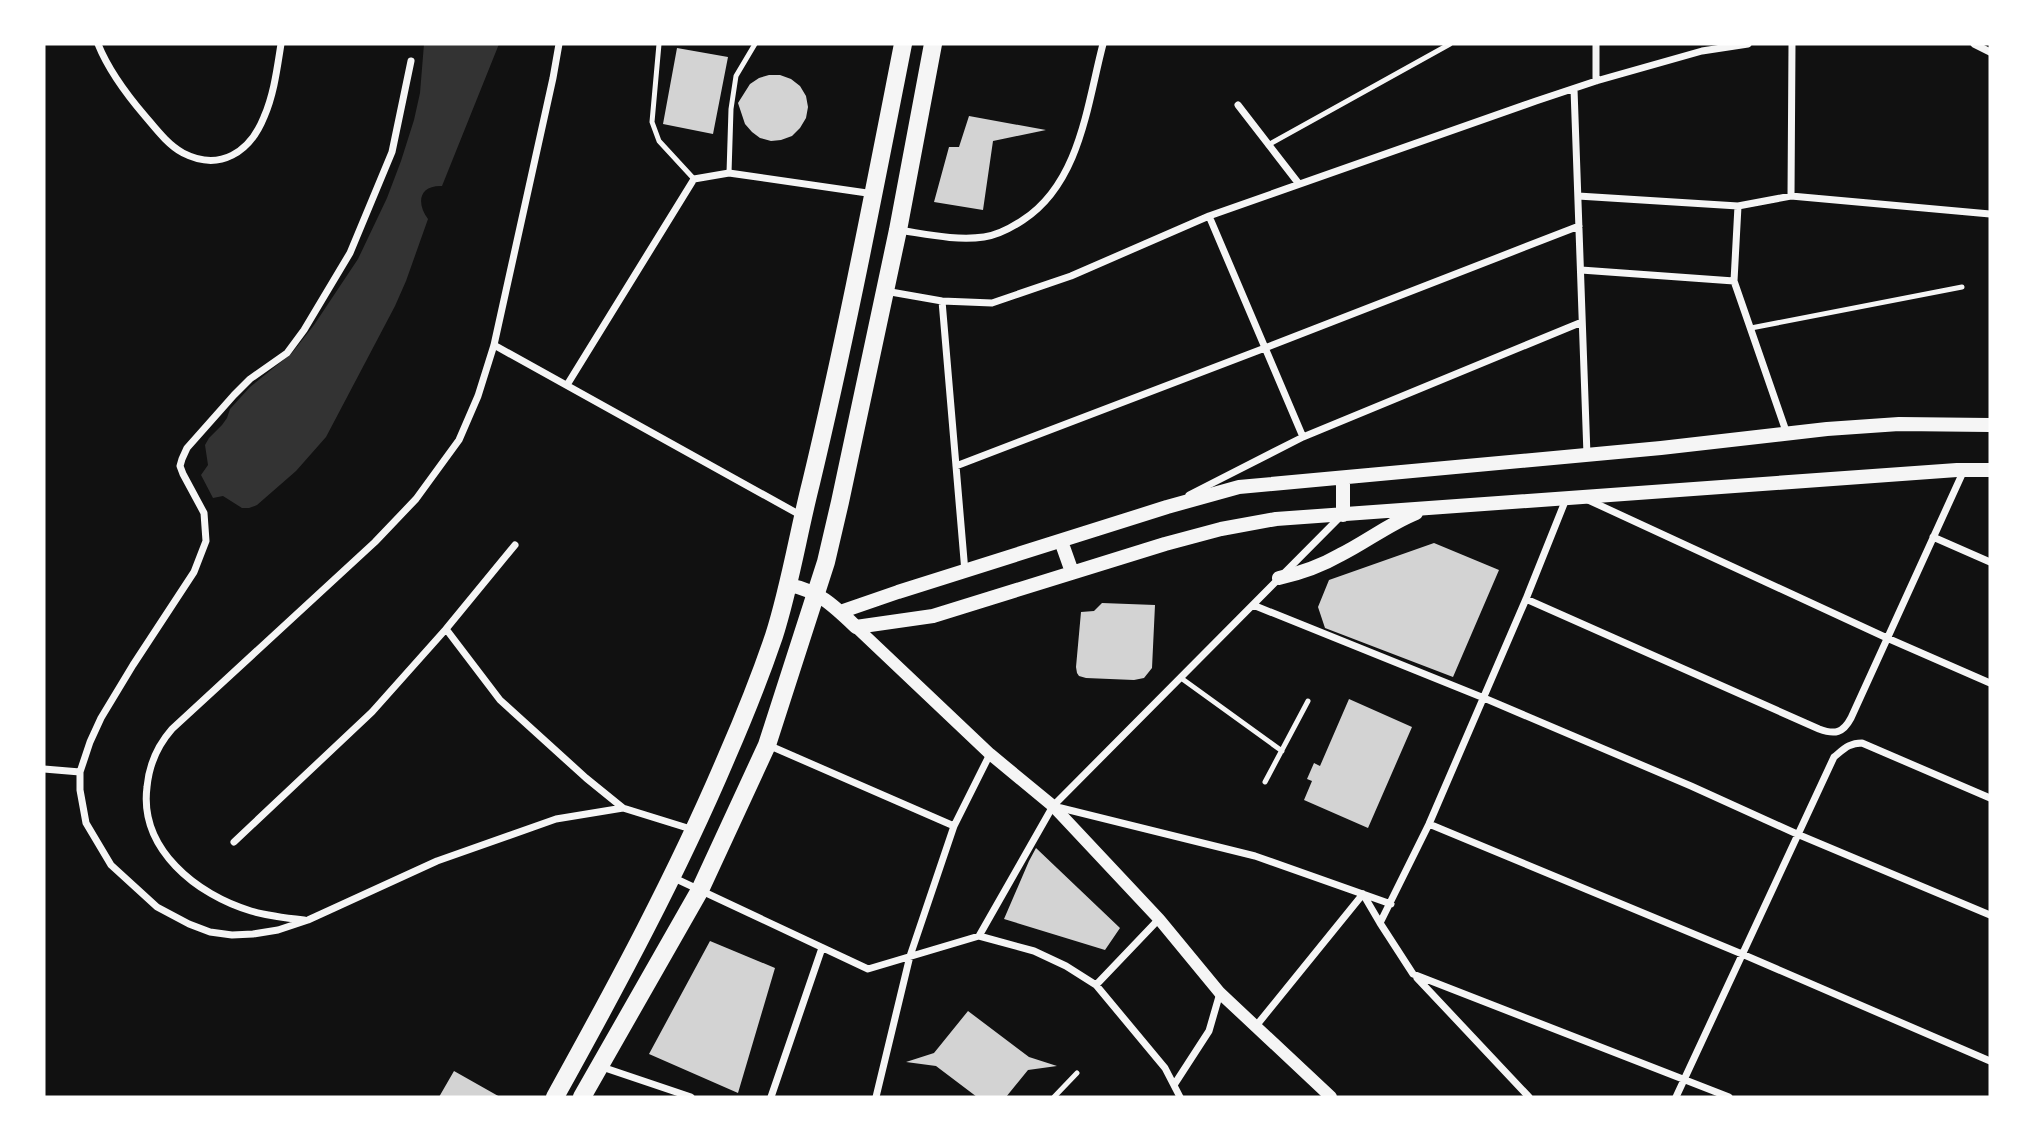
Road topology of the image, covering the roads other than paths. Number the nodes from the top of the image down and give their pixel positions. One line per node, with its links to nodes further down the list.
1 (98, 44): 2 (street)
2 (281, 44)
3 (559, 44): 39 (street)
4 (659, 44): 22 (lane)
5 (755, 44): 21 (lane)
6 (903, 44): 24 (main road)
7 (933, 44): 31 (main road)
8 (1103, 44): 31 (street)
9 (1450, 44): 20 (lane)
10 (1596, 44): 17 (street)
11 (1748, 44): 14 (street)
12 (1792, 44): 26 (street)
13 (1974, 44): 15 (street)
14 (1702, 47): 17 (street)
15 (1990, 52)
16 (411, 61): 79 (street)
17 (1596, 81): 18 (street)
18 (1574, 89): 23 (street); 25 (street)
19 (1238, 105): 20 (street)
20 (1269, 145): 23 (street)
21 (729, 173): 22 (street); 24 (street)
22 (694, 179): 41 (street)
23 (1299, 184): 29 (street)
24 (874, 194): 55 (main road)
25 (1578, 196): 27 (street); 30 (street)
26 (1791, 196): 27 (street); 28 (street)
27 (1738, 206): 33 (street)
28 (1990, 214)
29 (1209, 216): 36 (street); 40 (street)
30 (1579, 226): 32 (street); 40 (street)
31 (898, 230): 35 (main road)
32 (1581, 270): 33 (street); 37 (street)
33 (1734, 281): 38 (street)
34 (1962, 287): 38 (lane)
35 (885, 291): 36 (street); 64 (main road)
36 (942, 300): 46 (street)
37 (1582, 322): 44 (street); 45 (street)
38 (1751, 328): 43 (street)
39 (494, 345): 41 (street); 95 (street)
40 (1265, 348): 44 (street); 46 (street)
41 (566, 385): 55 (street)
42 (1990, 425): 43 (main road)
43 (1787, 433): 45 (main road)
44 (1303, 438): 52 (street)
45 (1587, 455): 49 (main road)
46 (956, 466): 60 (street)
47 (1964, 470): 48 (main road); 50 (main road); 56 (street)
48 (1990, 470)
49 (1343, 478): 52 (main road); 54 (main road)
50 (1582, 497): 51 (main road); 70 (street)
51 (1567, 498): 53 (main road); 65 (street)
52 (1167, 507): 57 (main road)
53 (1431, 508): 54 (main road); 62 (main road)
54 (1343, 514): 61 (main road); 62 (street)
55 (803, 516): 63 (main road)
56 (1933, 537): 59 (street); 70 (street)
57 (1061, 541): 60 (main road); 61 (main road)
58 (515, 545): 69 (street)
59 (1990, 562)
60 (965, 572): 67 (main road)
61 (1072, 572): 68 (main road)
62 (1279, 578): 66 (street)
63 (789, 585): 64 (main road); 86 (main road)
64 (816, 593): 67 (main road); 75 (main road)
65 (1526, 598): 70 (street); 73 (street)
66 (1253, 605): 71 (street); 73 (street)
67 (840, 612): 68 (main road)
68 (856, 627): 77 (street)
69 (446, 629): 83 (street); 88 (street)
70 (1887, 638): 72 (street)
71 (1181, 678): 76 (lane); 82 (street)
72 (1990, 683)
73 (1483, 698): 84 (street); 87 (street)
74 (1308, 701): 76 (lane)
75 (767, 745): 85 (street); 90 (main road)
76 (1282, 751): 80 (lane)
77 (990, 754): 82 (street); 85 (street)
78 (44, 769): 79 (street)
79 (80, 772): 95 (street)
80 (1265, 782)
81 (1990, 798): 87 (street)
82 (1053, 806): 91 (street); 94 (street); 97 (street)
83 (623, 808): 86 (street); 95 (street)
84 (1429, 824): 92 (street); 99 (street)
85 (954, 826): 100 (street)
86 (695, 831): 89 (main road)
87 (1797, 834): 93 (street); 99 (street)
88 (234, 842)
89 (673, 877): 90 (street); 110 (main road)
90 (700, 890): 98 (street); 106 (main road)
91 (1363, 894): 92 (street); 96 (street); 104 (street)
92 (1391, 904): 96 (street)
93 (1990, 915)
94 (1159, 919): 102 (street); 103 (street)
95 (308, 920)
96 (1380, 923): 101 (street)
97 (979, 936): 100 (street); 102 (street)
98 (822, 948): 100 (street); 113 (street)
99 (1742, 954): 105 (street); 108 (street)
100 (911, 956): 114 (street)
101 (1413, 974): 108 (street); 118 (street)
102 (1096, 985): 109 (street)
103 (1220, 993): 104 (street); 109 (street)
104 (1256, 1026): 117 (street)
105 (1990, 1060)
106 (599, 1066): 111 (main road); 112 (street)
107 (1077, 1073): 115 (lane)
108 (1684, 1079): 119 (street); 120 (street)
109 (1174, 1085): 116 (street)
110 (555, 1097)
111 (582, 1097)
112 (691, 1097)
113 (771, 1097)
114 (876, 1097)
115 (1054, 1097)
116 (1180, 1097)
117 (1331, 1097)
118 (1529, 1097)
119 (1676, 1097)
120 (1730, 1097)

